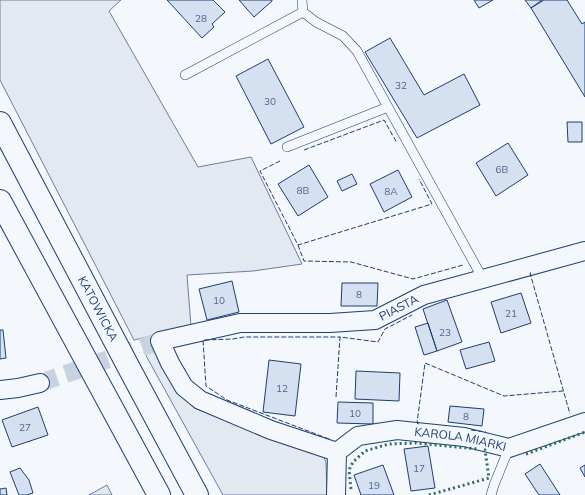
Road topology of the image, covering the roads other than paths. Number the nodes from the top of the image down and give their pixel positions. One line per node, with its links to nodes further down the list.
1 (302, 0): 2 (lane)
2 (303, 12): 3 (lane); 4 (lane)
3 (185, 75)
4 (388, 107): 6 (lane); 9 (lane)
5 (0, 123): 16 (main road, KATOWICKA)
6 (287, 147)
7 (0, 201): 15 (main road)
8 (585, 251): 9 (street, PIASTA)
9 (483, 279): 14 (street, PIASTA)
10 (40, 382): 11 (street)
11 (0, 390)
12 (585, 422): 13 (street, KAROLA MIARKI)
13 (509, 448): 14 (street, KAROLA MIARKI); 18 (lane)
14 (337, 452): 17 (street)
15 (159, 495)
16 (197, 495)
17 (336, 495)
18 (492, 495)

